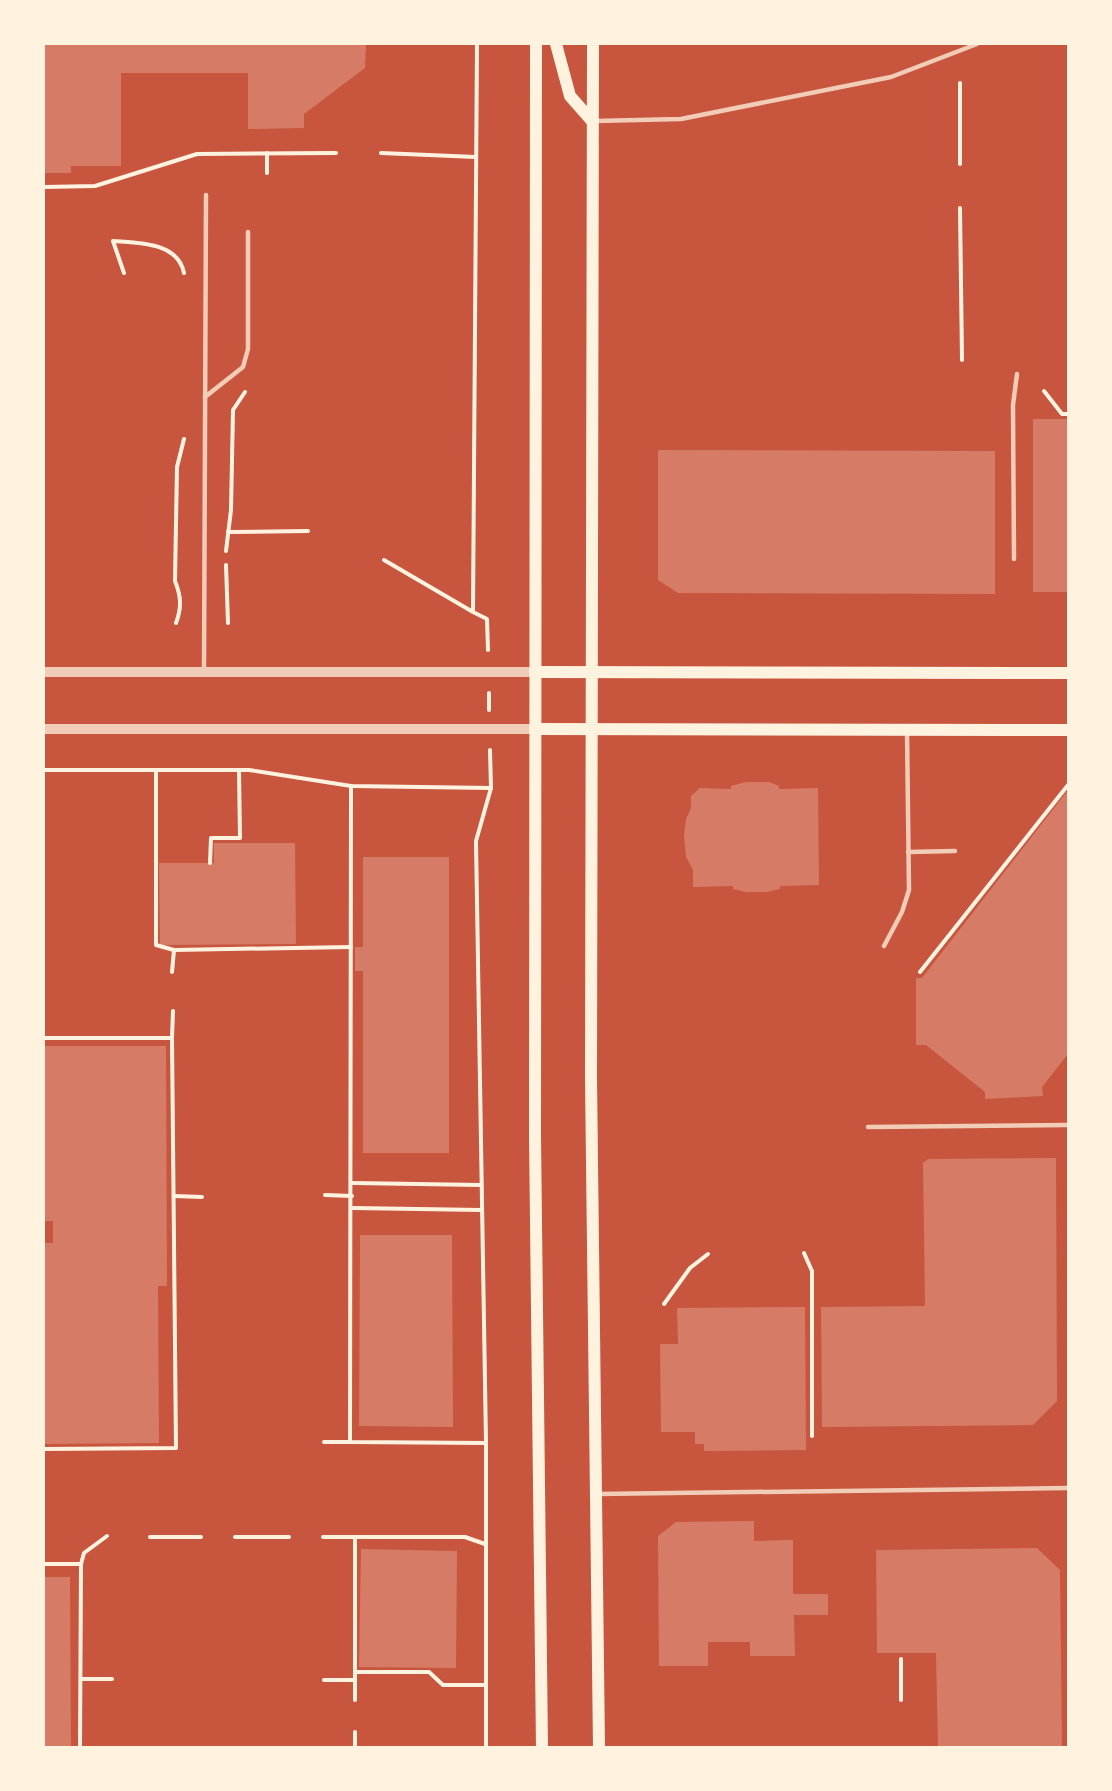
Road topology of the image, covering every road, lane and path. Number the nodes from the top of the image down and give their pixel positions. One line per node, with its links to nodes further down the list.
1 (477, 44): 11 (path)
2 (536, 44): 39 (main road)
3 (556, 44): 7 (main road)
4 (593, 44): 7 (main road)
5 (977, 44): 7 (lane)
6 (960, 83): 12 (path)
7 (592, 121): 40 (main road)
8 (267, 153): 9 (path); 13 (path); 14 (path)
9 (336, 153)
10 (381, 153): 11 (path)
11 (476, 157): 33 (path)
12 (960, 164)
13 (267, 173)
14 (44, 187)
15 (206, 195): 24 (lane)
16 (960, 208): 20 (path)
17 (248, 232): 24 (lane)
18 (124, 273): 19 (path)
19 (184, 281)
20 (962, 360)
21 (1017, 374): 30 (lane)
22 (251, 382): 28 (path)
23 (1044, 391): 25 (path)
24 (206, 397): 37 (lane)
25 (1068, 414)
26 (184, 428): 34 (path)
27 (308, 531): 28 (path)
28 (228, 532): 29 (path)
29 (225, 552)
30 (1014, 559)
31 (384, 560): 33 (path)
32 (226, 564): 35 (path)
33 (473, 612): 38 (path)
34 (176, 623)
35 (228, 623)
36 (44, 672): 37 (street)
37 (204, 672): 38 (street)
38 (488, 672): 39 (street); 43 (path)
39 (535, 672): 40 (main road); 44 (main road)
40 (591, 672): 41 (main road); 45 (main road)
41 (1068, 673)
42 (44, 729): 43 (street)
43 (490, 729): 44 (street); 53 (path)
44 (535, 729): 45 (main road); 108 (main road)
45 (591, 729): 46 (main road); 84 (main road)
46 (907, 730): 47 (main road); 55 (lane)
47 (1068, 730)
48 (44, 770): 49 (path)
49 (156, 770): 50 (path); 59 (path)
50 (240, 770): 52 (path); 56 (path)
51 (1068, 785): 61 (path)
52 (351, 786): 53 (path); 58 (path)
53 (491, 788): 68 (path)
54 (955, 851): 55 (lane)
55 (908, 852): 57 (lane)
56 (210, 862)
57 (884, 946)
58 (351, 947): 59 (path); 67 (path)
59 (174, 950): 60 (path)
60 (172, 972)
61 (920, 972)
62 (173, 1011): 64 (path)
63 (44, 1038): 64 (path)
64 (172, 1038): 70 (path)
65 (1068, 1125): 66 (lane)
66 (868, 1127)
67 (352, 1183): 68 (path); 71 (path)
68 (481, 1185): 74 (path)
69 (325, 1195): 71 (path)
70 (174, 1196): 72 (path); 82 (path)
71 (352, 1196): 73 (path)
72 (202, 1197)
73 (352, 1208): 74 (path); 80 (path)
74 (481, 1210): 81 (path)
75 (804, 1252): 78 (path)
76 (708, 1254): 77 (path)
77 (664, 1304)
78 (812, 1436)
79 (324, 1442): 80 (path)
80 (350, 1442): 81 (path)
81 (486, 1443): 92 (path)
82 (44, 1449)
83 (1068, 1488): 84 (lane)
84 (597, 1494): 109 (main road)
85 (107, 1536): 94 (path)
86 (150, 1537): 87 (path)
87 (201, 1537)
88 (235, 1537): 89 (path)
89 (289, 1537)
90 (323, 1537): 91 (path)
91 (355, 1537): 92 (path); 96 (path)
92 (485, 1544): 101 (path)
93 (44, 1564): 94 (path)
94 (81, 1564): 97 (path)
95 (901, 1659): 103 (path)
96 (355, 1672): 100 (path); 101 (path)
97 (81, 1679): 98 (path); 105 (path)
98 (112, 1679)
99 (324, 1680): 100 (path)
100 (355, 1680): 102 (path)
101 (486, 1685): 107 (path)
102 (355, 1700)
103 (901, 1700)
104 (355, 1732): 106 (path)
105 (80, 1748)
106 (355, 1748)
107 (486, 1748)
108 (542, 1748)
109 (599, 1748)

